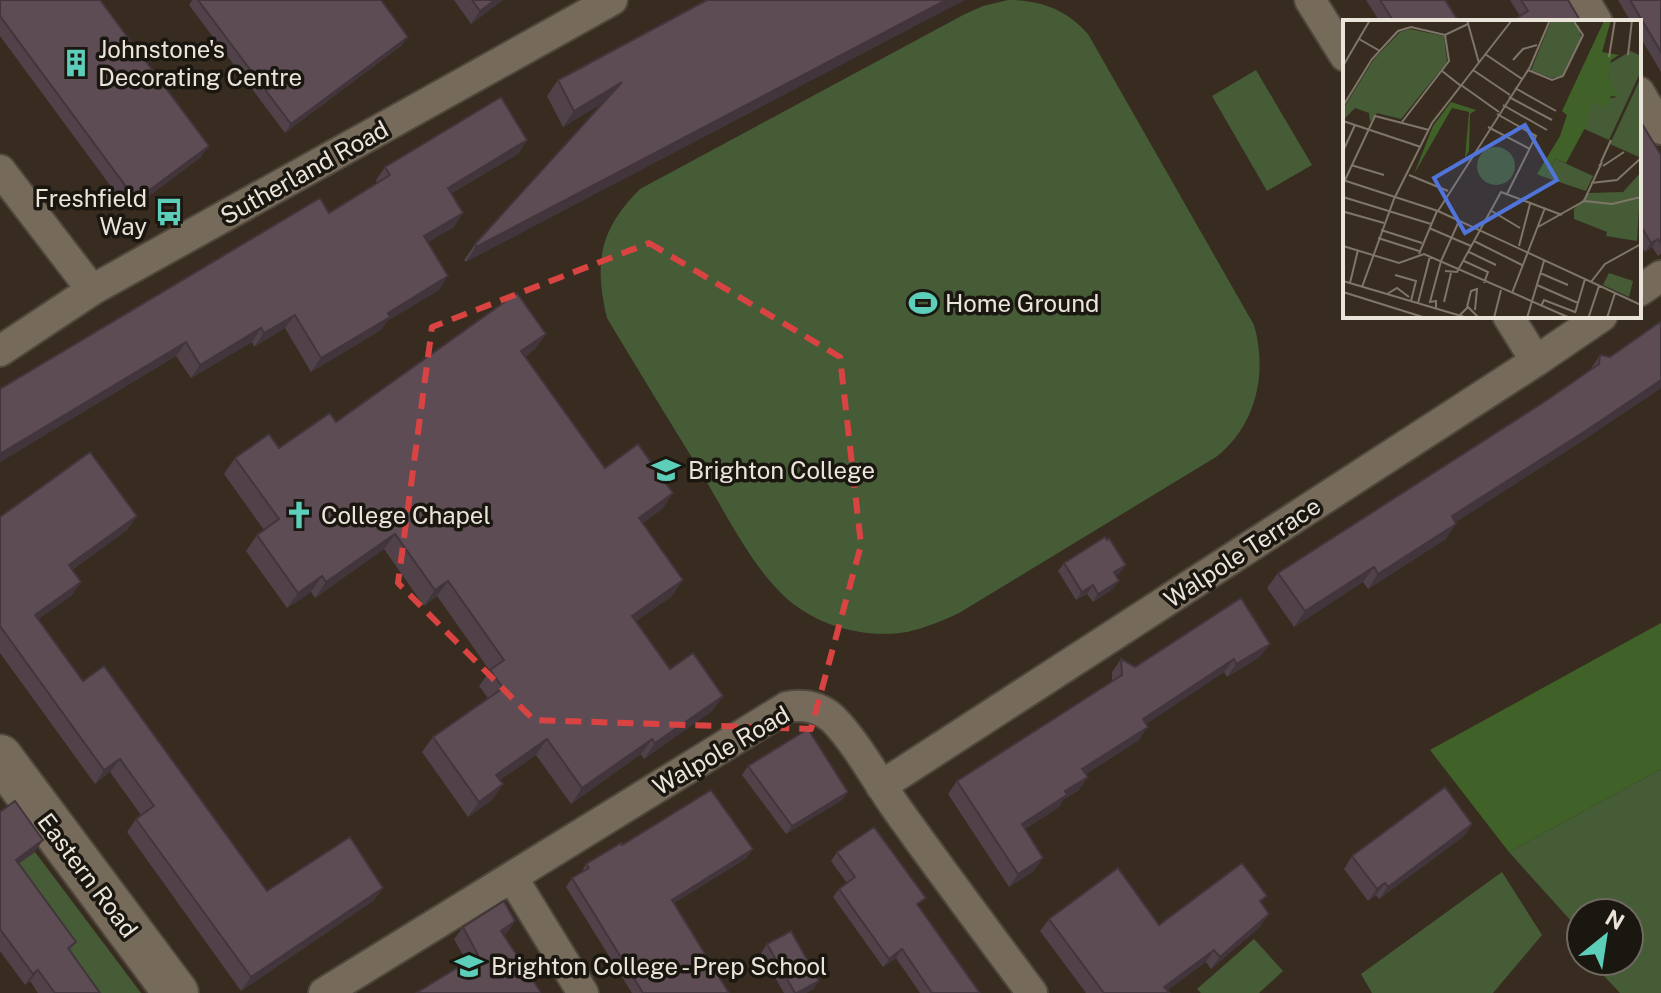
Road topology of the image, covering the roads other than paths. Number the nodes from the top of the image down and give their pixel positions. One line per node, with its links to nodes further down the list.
1 (612, 0): 10 (street, Sutherland Road)
2 (1310, 0): 5 (street)
3 (1584, 0): 4 (street)
4 (1596, 20)
5 (1343, 53)
6 (1641, 95): 7 (street)
7 (1661, 129)
8 (0, 170): 10 (street)
9 (1661, 276): 11 (street)
10 (92, 290): 14 (street, Sutherland Road)
11 (1641, 290)
12 (1509, 318): 15 (street)
13 (1599, 318): 15 (street, Walpole Terrace)
14 (0, 351)
15 (1536, 361): 17 (street, Walpole Terrace)
16 (4, 772): 19 (street, Eastern Road)
17 (881, 786): 18 (street, Walpole Road); 22 (street, Walpole Road)
18 (512, 877): 20 (street, Walpole Road); 21 (street)
19 (176, 993)
20 (324, 993)
21 (583, 993)
22 (1032, 993)

